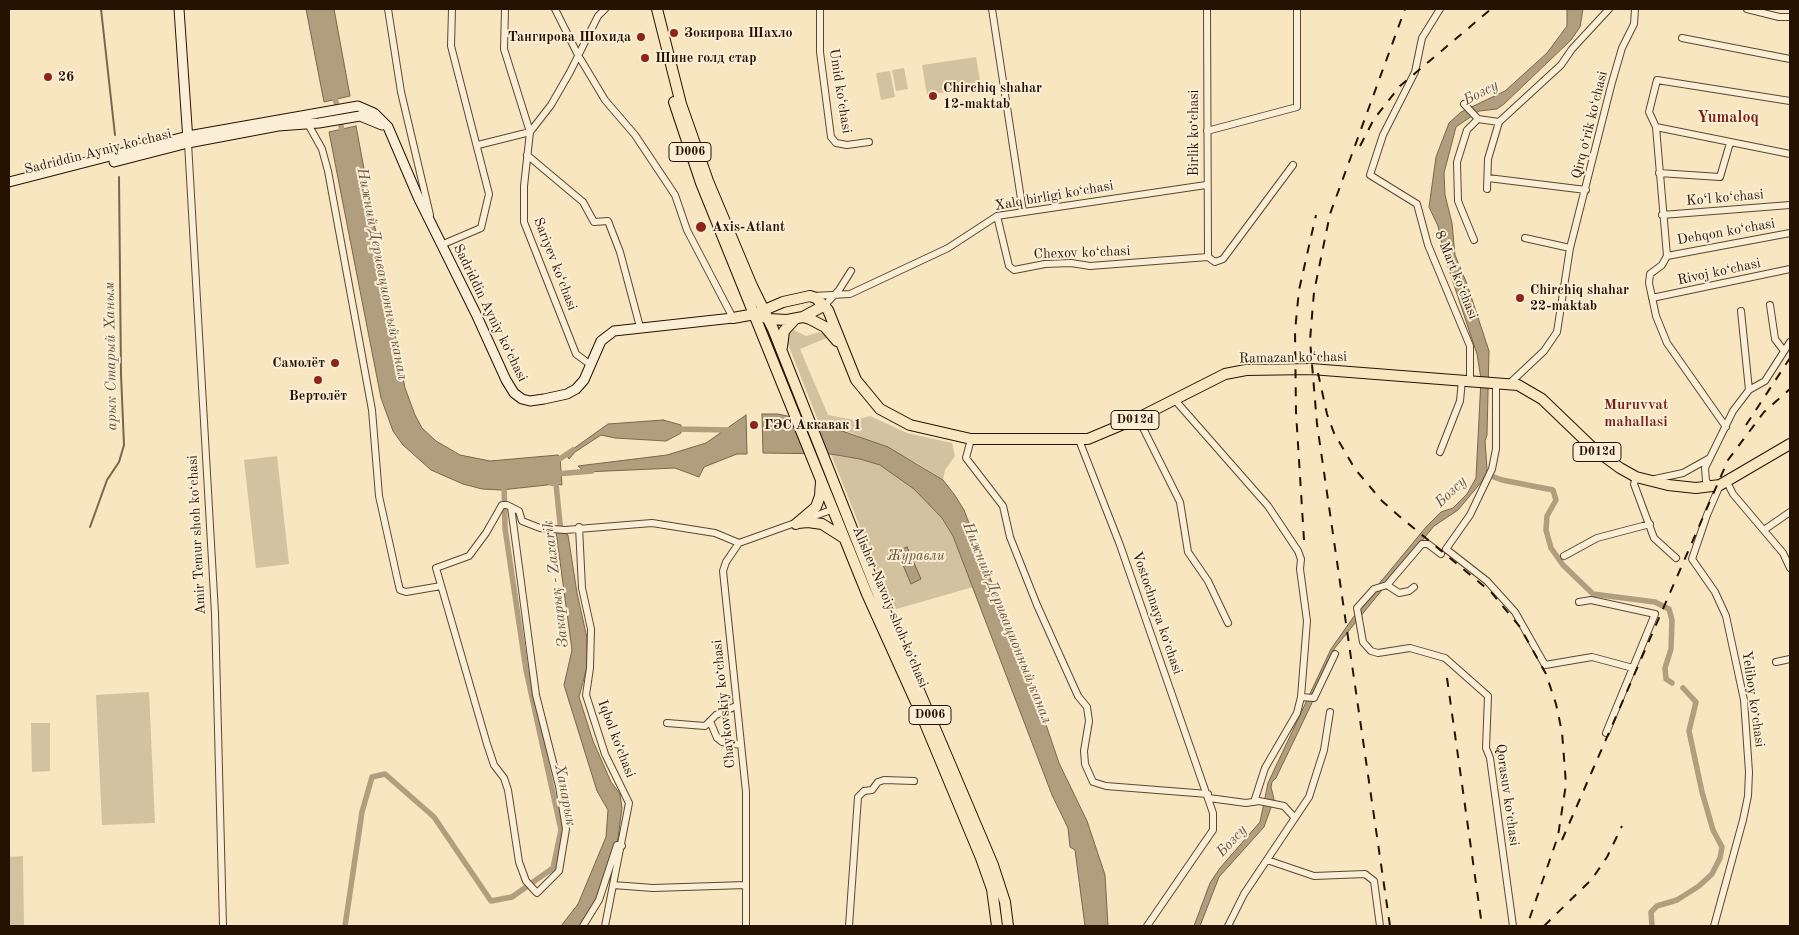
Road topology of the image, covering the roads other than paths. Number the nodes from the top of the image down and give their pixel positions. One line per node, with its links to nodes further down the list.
1 (179, 9): 30 (main road, Amir Temur shoh ko‘chasi)
2 (388, 9): 48 (street, Sadriddin Ayniy ko‘chasi)
3 (452, 9): 33 (street)
4 (505, 9): 28 (street, Sariyev ko‘chasi)
5 (555, 9): 19 (street)
6 (605, 9): 19 (street)
7 (651, 9): 57 (main road, D006)
8 (657, 9): 57 (main road, D006)
9 (820, 9): 31 (street, Umid ko‘chasi)
10 (992, 9): 45 (street)
11 (1207, 9): 27 (street, Birlik ko‘chasi)
12 (1297, 9): 27 (street)
13 (1440, 9): 75 (street, 8 Mart ko‘chasi)
14 (1610, 9): 24 (street)
15 (1635, 9): 43 (street, Qirq o‘rik ko‘chasi)
16 (1748, 9): 17 (street)
17 (1790, 17)
18 (1682, 38): 20 (street)
19 (578, 55): 28 (street); 66 (street)
20 (1790, 59)
21 (1790, 101): 26 (street)
22 (1464, 104): 23 (street)
23 (1478, 119): 24 (street); 51 (street)
24 (1499, 122): 38 (street)
25 (308, 124): 29 (main road, Sadriddin Ayniy ko‘chasi); 30 (main road, Sadriddin Ayniy ko‘chasi); 104 (street)
26 (1656, 127): 32 (street); 37 (street)
27 (1208, 131): 40 (street, Birlik ko‘chasi)
28 (530, 132): 33 (street); 35 (street, Sariyev ko‘chasi)
29 (393, 138): 30 (main road, Sadriddin Ayniy ko‘chasi); 48 (main road, Sadriddin Ayniy ko‘chasi)
30 (188, 140): 39 (main road, Sadriddin Ayniy ko‘chasi); 41 (main road, Sadriddin Ayniy ko‘chasi); 127 (street, Amir Temur shoh ko‘chasi)
31 (868, 142)
32 (1730, 143): 34 (street); 37 (street)
33 (478, 145): 52 (street)
34 (1790, 154)
35 (527, 155): 69 (street); 74 (street, Sariyev ko‘chasi)
36 (1293, 165): 55 (street)
37 (1659, 173): 47 (street)
38 (1488, 178): 42 (street); 43 (street)
39 (9, 182)
40 (1206, 185): 45 (street, Xalq birligi ko‘chasi); 55 (street, Birlik ko‘chasi)
41 (9, 188)
42 (1487, 189)
43 (1586, 190): 53 (street, Qirq o‘rik ko‘chasi)
44 (1790, 205): 47 (street, Ko‘l ko‘chasi)
45 (1023, 212): 46 (street, Xalq birligi ko‘chasi)
46 (997, 216): 55 (street, Chexov ko‘chasi); 58 (street, Xalq birligi ko‘chasi)
47 (1662, 216): 54 (street)
48 (433, 229): 52 (main road, Sadriddin Ayniy ko‘chasi)
49 (1790, 233): 54 (street, Dehqon ko‘chasi)
50 (1525, 238): 53 (street)
51 (1474, 240)
52 (441, 245): 74 (main road, Sadriddin Ayniy ko‘chasi)
53 (1570, 248): 77 (street, Qirq o‘rik ko‘chasi)
54 (1667, 256): 61 (street)
55 (1208, 257)
56 (1790, 269): 61 (street, Rivoj ko‘chasi)
57 (749, 288): 62 (main road); 66 (main road); 68 (main road, D006)
58 (850, 294): 60 (street, Xalq birligi ko‘chasi); 60 (street)
59 (810, 296): 60 (street, Xalq birligi ko‘chasi); 62 (main road); 63 (main road)
60 (833, 296): 63 (street)
61 (1652, 298): 81 (street)
62 (782, 302): 67 (main road); 68 (main road)
63 (825, 305): 67 (main road, D012d); 73 (main road, Ramazan ko‘chasi / D012d)
64 (1770, 305): 72 (street)
65 (1741, 311): 78 (street)
66 (733, 318): 68 (main road); 68 (main road); 69 (main road, Sadriddin Ayniy ko‘chasi)
67 (795, 319): 68 (main road, D012d); 71 (main road, D012d); 73 (main road, D012d)
68 (765, 321): 71 (main road, D006); 87 (main road, D006)
69 (640, 327): 74 (main road, Sadriddin Ayniy ko‘chasi)
70 (1790, 342): 72 (street)
71 (782, 350): 91 (main road, Alisher Navoiy shoh koʻchasi / D006)
72 (1784, 351): 78 (street)
73 (845, 352): 82 (main road, Ramazan ko‘chasi / D012d)
74 (591, 365)
75 (1466, 381): 76 (main road, Ramazan ko‘chasi / D012d); 79 (main road, Ramazan ko‘chasi / D012d); 85 (street, 8 Mart ko‘chasi)
76 (1496, 382): 77 (main road, Ramazan ko‘chasi / D012d); 111 (street)
77 (1510, 383): 88 (main road, Ramazan ko‘chasi / D012d)
78 (1749, 390): 81 (street)
79 (1174, 399): 80 (main road, Ramazan ko‘chasi / D012d); 112 (street)
80 (1138, 418): 83 (main road, Ramazan ko‘chasi / D012d); 107 (street)
81 (1726, 427): 86 (street)
82 (971, 439): 83 (main road, Ramazan ko‘chasi / D012d); 120 (street)
83 (1080, 440): 120 (street, Vostochnaya ko‘chasi)
84 (1790, 444): 89 (main road, D012d)
85 (1440, 452)
86 (1711, 456): 88 (street); 89 (street)
87 (819, 471): 91 (main road, Alisher Navoiy shoh koʻchasi / D006); 93 (main road)
88 (1639, 478): 89 (main road, Ramazan ko‘chasi / D012d); 94 (street)
89 (1721, 485): 96 (street); 138 (street, Yeliboy ko‘chasi)
90 (507, 506): 95 (street); 104 (street); 104 (street)
91 (839, 507): 93 (street); 97 (main road, Alisher Navoiy shoh koʻchasi / D006); 133 (main road, Alisher Navoiy shoh koʻchasi / D006)
92 (1790, 512): 96 (street)
93 (796, 524): 97 (main road); 98 (street)
94 (1650, 524): 100 (street); 101 (street)
95 (579, 527): 98 (street); 123 (street, Iqbol koʻchasi)
96 (1764, 530): 102 (street)
97 (846, 541): 132 (main road, Alisher Navoiy shoh koʻchasi / D006)
98 (739, 543): 113 (street, Chaykovskiy ko‘chasi)
99 (1441, 554): 103 (street)
100 (1564, 556)
101 (1676, 558)
102 (1790, 568)
103 (1387, 585): 105 (street); 137 (street, Qorasuv ko‘chasi)
104 (441, 586)
105 (1414, 587)
106 (1579, 602): 111 (street)
107 (1228, 623)
108 (1335, 654): 112 (street)
109 (1790, 659): 110 (street, Yeliboy ko‘chasi)
110 (1776, 662)
111 (1633, 668): 117 (street)
112 (1301, 697): 121 (street)
113 (736, 706): 115 (street); 118 (street, Chaykovskiy ko‘chasi)
114 (1330, 712): 122 (street)
115 (710, 721): 116 (street); 118 (street)
116 (668, 723)
117 (1606, 733)
118 (740, 745): 126 (street, Chaykovskiy ko‘chasi)
119 (914, 781): 131 (street)
120 (1208, 796): 121 (street); 134 (street, Vostochnaya ko‘chasi)
121 (1257, 801): 122 (street)
122 (1294, 817): 124 (street)
123 (622, 846): 125 (street, Iqbol koʻchasi); 128 (street)
124 (1267, 860): 135 (street); 136 (street)
125 (613, 885): 126 (street); 129 (street, Iqbol koʻchasi)
126 (746, 885): 130 (street, Chaykovskiy ko‘chasi)
127 (223, 926)
128 (583, 926)
129 (605, 926)
130 (746, 926)
131 (849, 926)
132 (997, 926)
133 (1008, 926)
134 (1147, 926)
135 (1228, 926)
136 (1380, 926)
137 (1513, 926)
138 (1714, 926)

